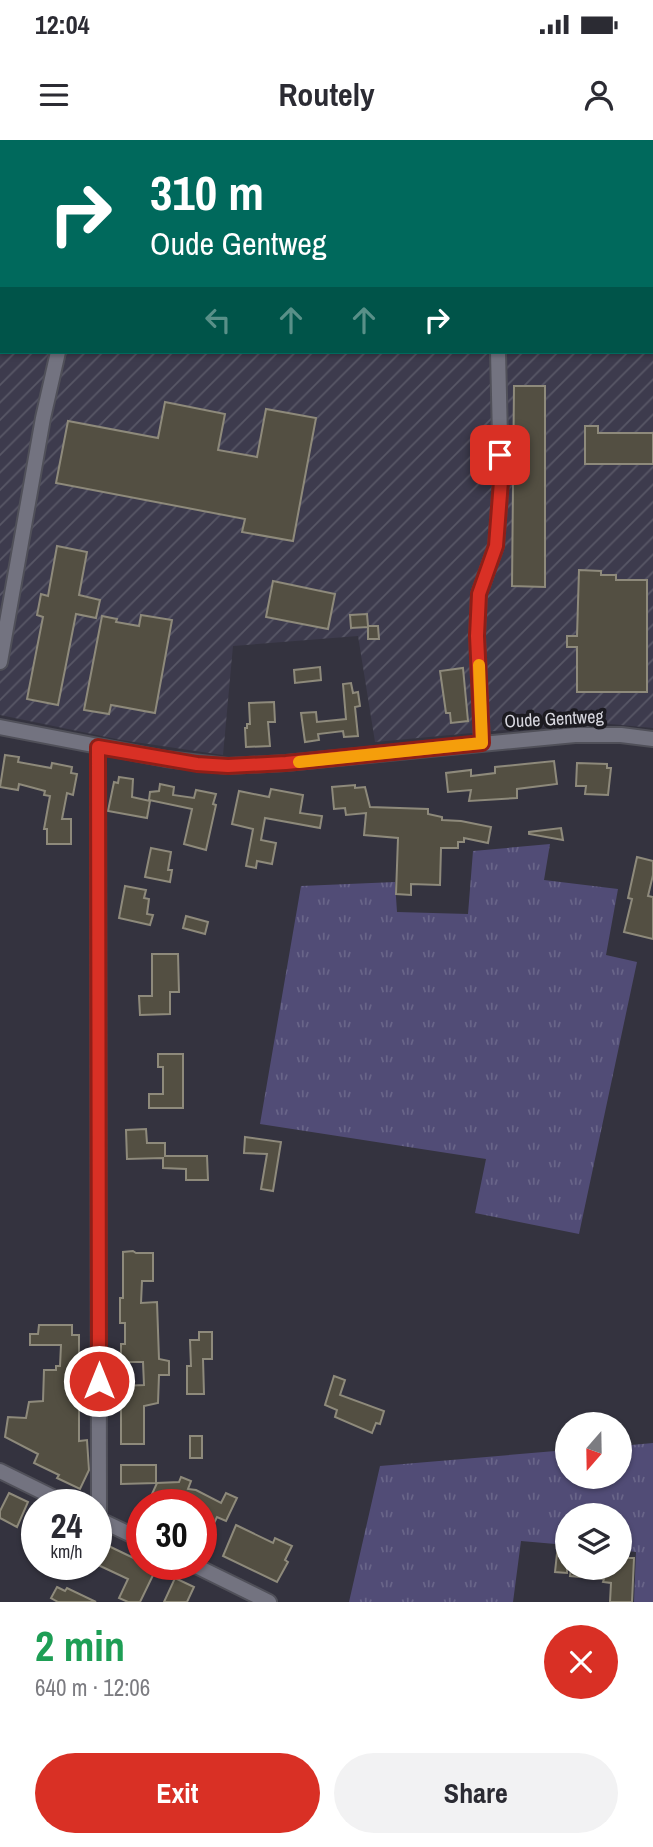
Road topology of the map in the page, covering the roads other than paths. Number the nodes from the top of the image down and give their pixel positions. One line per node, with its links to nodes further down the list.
1 (58, 354): 3 (street)
2 (498, 354): 6 (street)
3 (0, 662)
4 (0, 727): 7 (street, Oude Gentweg)
5 (653, 738): 6 (street, Oude Gentweg)
6 (482, 743): 7 (street, Oude Gentweg)
7 (98, 747): 10 (street)
8 (0, 1471): 9 (street)
9 (37, 1489)
10 (98, 1489)
11 (217, 1577): 12 (street)
12 (269, 1602)

